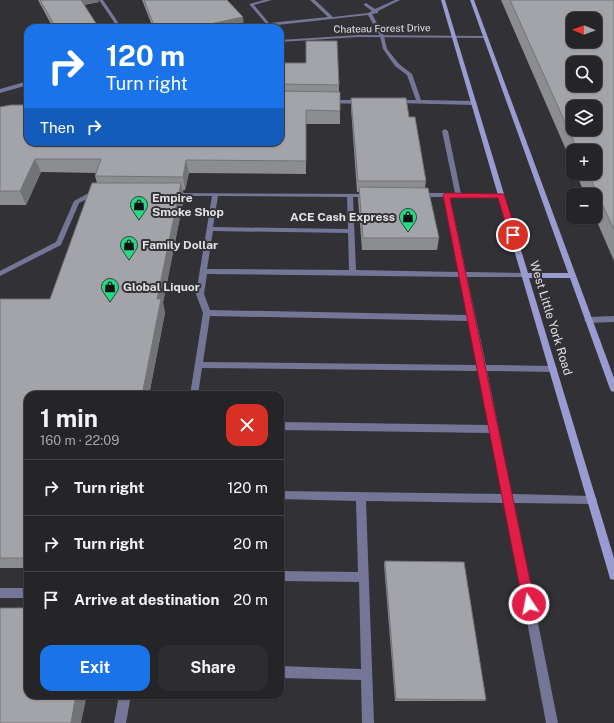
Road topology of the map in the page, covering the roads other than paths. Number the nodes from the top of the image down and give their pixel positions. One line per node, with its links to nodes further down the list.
1 (101, 0): 15 (street)
2 (270, 0): 14 (street)
3 (312, 0): 14 (street)
4 (384, 0): 9 (street)
5 (398, 0): 9 (street)
6 (443, 0): 17 (main road, West Little York Road)
7 (472, 0): 18 (main road)
8 (366, 4): 11 (street)
9 (390, 5): 11 (street)
10 (352, 12): 13 (street)
11 (376, 12): 12 (street)
12 (369, 14): 13 (street); 16 (street)
13 (357, 15): 14 (street)
14 (331, 17)
15 (117, 24)
16 (382, 36): 17 (street, Chateau Forest Drive); 19 (street, Chateau Forest Drive); 25 (street)
17 (454, 37): 18 (street, Chateau Forest Drive); 26 (main road, West Little York Road)
18 (485, 37): 44 (main road)
19 (284, 41)
20 (24, 84): 21 (street)
21 (0, 91)
22 (326, 102): 23 (street)
23 (365, 102)
24 (388, 102): 25 (street)
25 (419, 102): 26 (street)
26 (474, 103): 36 (main road, West Little York Road)
27 (445, 131): 35 (street)
28 (101, 193): 41 (street)
29 (170, 194): 30 (street)
30 (215, 194): 31 (street); 37 (street)
31 (350, 195): 32 (street); 38 (street)
32 (372, 195)
33 (409, 195): 34 (street)
34 (446, 195): 35 (street); 42 (street)
35 (458, 195): 36 (street)
36 (501, 196): 43 (main road, West Little York Road)
37 (210, 229): 38 (street); 39 (street)
38 (351, 231): 40 (street)
39 (203, 271): 40 (street); 45 (street)
40 (353, 273): 42 (street)
41 (0, 274)
42 (463, 274): 43 (street); 46 (street)
43 (525, 275): 44 (main road); 51 (main road, West Little York Road)
44 (572, 276): 48 (main road)
45 (207, 313): 46 (street); 49 (street)
46 (472, 318): 50 (street)
47 (614, 319): 48 (street)
48 (588, 320): 52 (main road)
49 (199, 365): 50 (street); 53 (street)
50 (482, 369): 51 (street); 55 (street)
51 (553, 369): 59 (main road, West Little York Road)
52 (614, 389)
53 (195, 391)
54 (284, 426): 55 (street)
55 (495, 429): 58 (street)
56 (284, 495): 57 (street)
57 (361, 497): 58 (street); 62 (street)
58 (509, 499): 59 (street); 70 (street)
59 (592, 500): 60 (main road, West Little York Road)
60 (614, 575)
61 (284, 576): 62 (street)
62 (364, 577): 66 (street)
63 (0, 593): 64 (street)
64 (24, 593)
65 (284, 672): 66 (street)
66 (367, 675): 69 (street)
67 (124, 699): 68 (street)
68 (120, 723)
69 (368, 723)
70 (552, 723)

